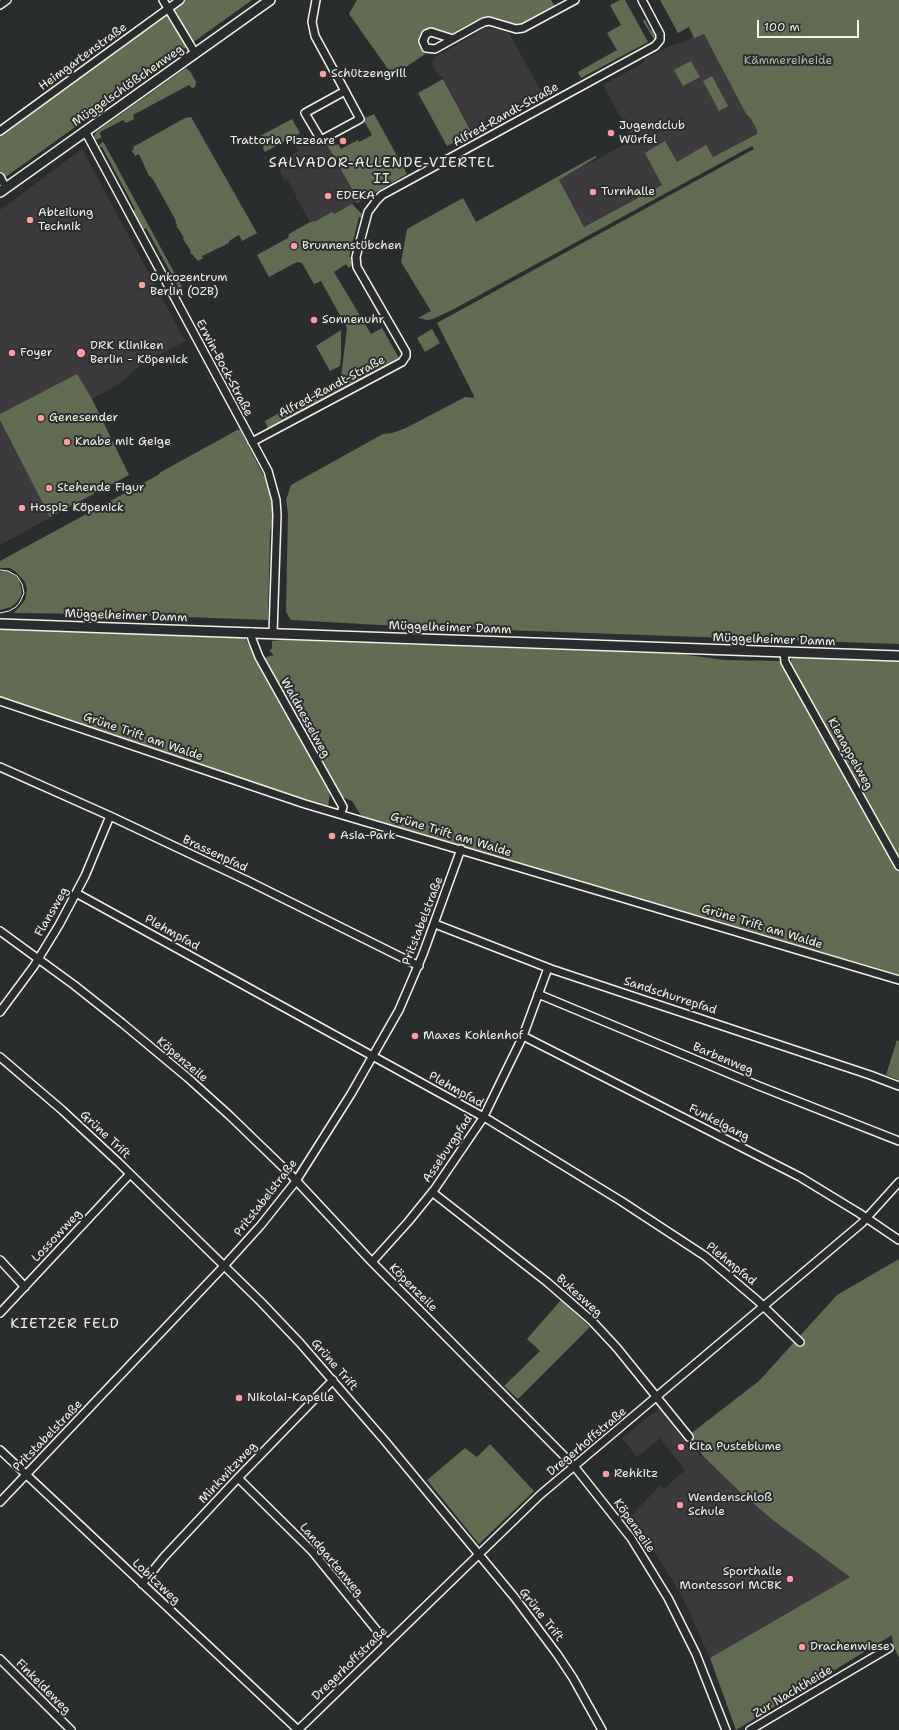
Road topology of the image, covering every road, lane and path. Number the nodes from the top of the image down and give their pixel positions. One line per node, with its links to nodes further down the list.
1 (7, 0): 8 (street)
2 (163, 0): 9 (street)
3 (180, 0): 9 (street, Heimgartenstraße)
4 (270, 0): 11 (main road, Müggelschlößchenweg)
5 (316, 0): 12 (street)
6 (575, 0): 10 (street)
7 (642, 0): 17 (street, Alfred-Randt-Straße)
8 (0, 5)
9 (167, 9): 11 (street); 13 (street, Heimgartenstraße)
10 (452, 39)
11 (196, 53): 14 (main road, Müggelschlößchenweg)
12 (345, 91): 12 (street)
13 (0, 131)
14 (85, 131): 16 (main road, Müggelschlößchenweg); 17 (street, Erwin-Bock-Straße)
15 (0, 176): 16 (street)
16 (3, 190)
17 (252, 442): 20 (street, Erwin-Bock-Straße)
18 (0, 624): 19 (main road, Müggelheimer Damm)
19 (252, 632): 20 (main road, Müggelheimer Damm); 25 (street, Waldnesselweg)
20 (273, 633): 21 (main road, Müggelheimer Damm)
21 (784, 652): 22 (main road, Müggelheimer Damm); 28 (street, Kienappelweg)
22 (899, 656)
23 (0, 701): 25 (street, Grüne Trift am Walde)
24 (0, 767): 26 (street, Brassenpfad)
25 (341, 813): 27 (street, Grüne Trift am Walde)
26 (110, 816): 29 (street, Flansweg); 33 (street, Brassenpfad)
27 (461, 849): 30 (street, Pritstabelstraße); 35 (street, Grüne Trift am Walde)
28 (899, 866)
29 (76, 893): 32 (street, Flansweg); 40 (street, Plehmpfad)
30 (435, 924): 33 (street, Pritstabelstraße); 34 (street, Sandschurrepfad)
31 (0, 931): 32 (street, Köpenzeile)
32 (38, 958): 37 (street, Flansweg); 45 (street, Köpenzeile)
33 (419, 966): 40 (street, Pritstabelstraße)
34 (548, 968): 36 (street, Asseburgpfad); 41 (street, Sandschurrepfad)
35 (899, 980)
36 (538, 994): 38 (street, Asseburgpfad); 43 (street, Barbenweg)
37 (0, 1012)
38 (523, 1036): 42 (street, Asseburgpfad); 48 (street, Funkelgang)
39 (0, 1057): 44 (street, Grüne Trift)
40 (374, 1057): 42 (street, Plehmpfad); 45 (street, Pritstabelstraße)
41 (899, 1086)
42 (483, 1118): 47 (street, Asseburgpfad); 54 (street, Plehmpfad)
43 (899, 1141)
44 (130, 1174): 52 (street, Grüne Trift); 53 (street, Lossowweg)
45 (296, 1181): 51 (street, Köpenzeile); 52 (street, Pritstabelstraße)
46 (899, 1182): 48 (street, Dregerhoffstraße)
47 (432, 1192): 51 (street, Asseburgpfad); 58 (street, Bukesweg)
48 (866, 1218): 49 (street, Funkelgang); 54 (street, Dregerhoffstraße)
49 (899, 1240)
50 (0, 1260): 53 (street)
51 (372, 1262): 61 (street, Köpenzeile)
52 (224, 1266): 57 (street, Grüne Trift); 62 (street, Pritstabelstraße)
53 (26, 1287): 55 (street, Lossowweg)
54 (763, 1305): 56 (street, Plehmpfad); 58 (street, Dregerhoffstraße)
55 (0, 1313)
56 (800, 1342)
57 (333, 1380): 63 (street, Minkwitzweg); 65 (street, Grüne Trift)
58 (657, 1396): 59 (street, Bukesweg); 61 (street, Dregerhoffstraße)
59 (689, 1437)
60 (0, 1450): 62 (street, Lobitzweg)
61 (574, 1466): 65 (street, Dregerhoffstraße); 73 (street, Köpenzeile)
62 (26, 1476): 64 (street, Pritstabelstraße); 66 (street, Lobitzweg)
63 (238, 1478): 66 (street, Minkwitzweg); 67 (street, Landgartenweg)
64 (0, 1502)
65 (478, 1555): 67 (street, Dregerhoffstraße); 72 (street, Grüne Trift)
66 (142, 1584): 71 (street, Lobitzweg)
67 (387, 1643): 71 (street, Dregerhoffstraße)
68 (889, 1648): 74 (street, Zur Nachtheide)
69 (0, 1659): 70 (street, Finkeldeweg)
70 (71, 1730)
71 (298, 1730)
72 (602, 1730)
73 (726, 1730)
74 (750, 1730)

